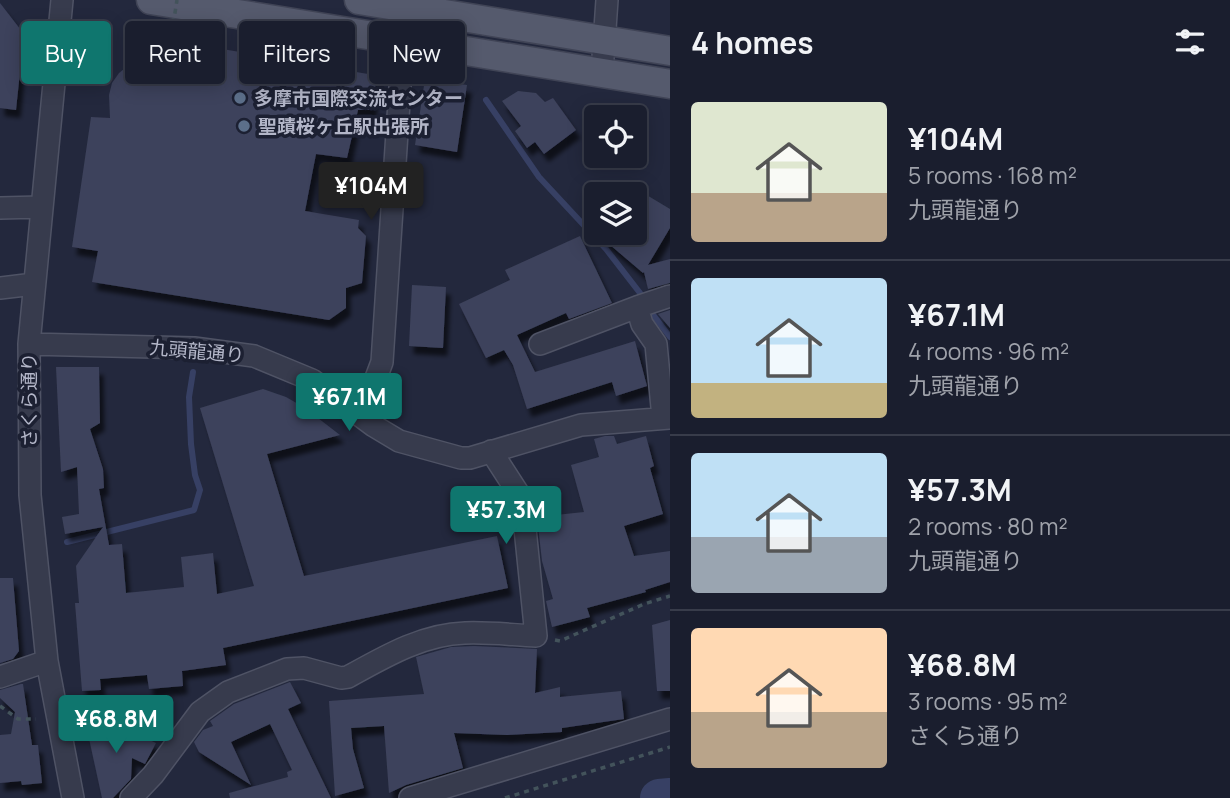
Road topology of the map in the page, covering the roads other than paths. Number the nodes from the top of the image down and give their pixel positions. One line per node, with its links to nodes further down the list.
1 (62, 0): 13 (street, さくら通り)
2 (150, 0): 6 (main road)
3 (359, 0): 5 (main road)
4 (607, 0): 7 (street)
5 (444, 7): 7 (main road)
6 (369, 35)
7 (606, 40): 9 (main road); 10 (street)
8 (465, 51): 10 (main road)
9 (670, 51)
10 (602, 72): 12 (main road)
11 (400, 84): 21 (street)
12 (670, 84)
13 (41, 206): 14 (street); 15 (street, さくら通り)
14 (0, 208)
15 (34, 284): 16 (street); 19 (street, さくら通り)
16 (0, 288)
17 (670, 296): 18 (street)
18 (637, 307): 20 (street); 22 (street)
19 (29, 344): 21 (street, 九頭龍通り); 24 (street, さくら通り)
20 (540, 344)
21 (353, 410): 23 (street, 九頭龍通り)
22 (666, 418): 23 (street, 九頭龍通り)
23 (491, 451): 28 (street)
24 (47, 661): 25 (street); 27 (street, さくら通り)
25 (0, 677)
26 (670, 719): 29 (street)
27 (73, 798)
28 (131, 798)
29 (410, 798)

